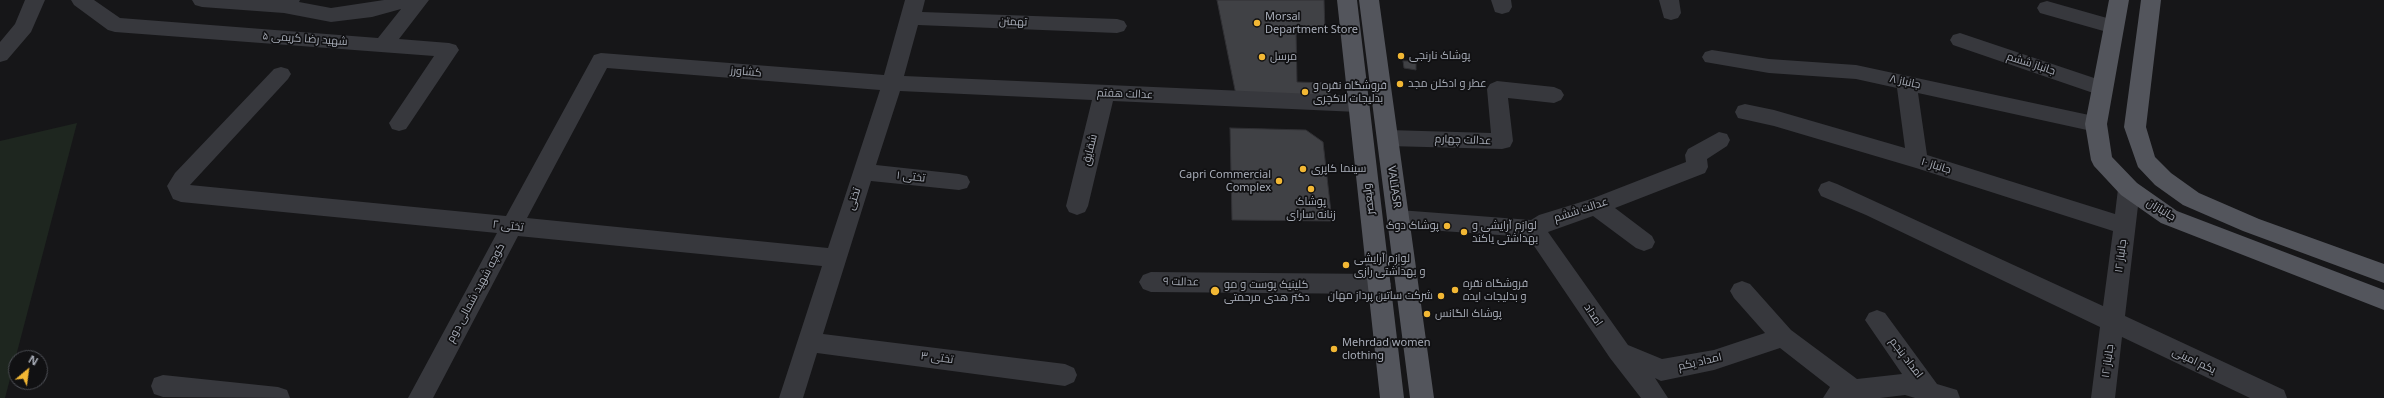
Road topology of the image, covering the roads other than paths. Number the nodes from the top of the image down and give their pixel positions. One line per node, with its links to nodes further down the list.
1 (35, 0): 17 (street)
2 (81, 0): 16 (street, شهید رضا کریمی ۵)
3 (202, 0): 10 (street)
4 (410, 0): 10 (street)
5 (420, 0): 16 (street)
6 (1347, 0): 26 (main road, ولیعصر)
7 (1369, 0): 30 (main road, VALIASR)
8 (2119, 0): 14 (main road, جانبازان)
9 (2151, 0): 45 (main road)
10 (287, 3)
11 (2047, 8): 14 (street)
12 (912, 9): 13 (street, تهمتن); 22 (street, تختی)
13 (1117, 26)
14 (2114, 27): 23 (main road, جانبازان)
15 (1960, 40): 23 (street, جانباز ششم)
16 (384, 44): 28 (street, شهید رضا کریمی ۵)
17 (0, 55)
18 (1712, 57): 21 (street, جانباز ۸)
19 (601, 60): 22 (street, کشاورز); 40 (street, کوچه شهید شمالی دوم)
20 (281, 74): 40 (street, تختی ۲)
21 (1906, 82): 29 (street, جانباز ۸); 32 (street)
22 (892, 83): 24 (street, عدالت هفتم); 33 (street, تختی)
23 (2102, 88): 29 (main road, جانبازان)
24 (1104, 94): 26 (street, عدالت هفتم); 37 (street, شقایق)
25 (1554, 95): 30 (street, عدالت چهارم)
26 (1358, 104): 47 (main road, ولیعصر)
27 (1745, 112): 32 (street, ۱۰ جانباز)
28 (399, 123)
29 (2096, 124): 36 (main road, جانبازان)
30 (1388, 138): 39 (main road, VALIASR)
31 (1719, 140): 38 (street, عدالت ششم)
32 (1917, 160): 41 (street, ۱۰ جانباز)
33 (863, 172): 34 (street, ۱ تختی); 44 (street, تختی)
34 (959, 182)
35 (1829, 190): 51 (street, یکم امینی)
36 (2129, 190): 41 (street, ۱۲ جانباز); 49 (main road, جانبازان)
37 (1077, 206)
38 (1596, 206): 42 (street, عدالت ششم); 43 (street)
39 (1398, 220): 42 (street); 63 (main road, VALIASR)
40 (512, 226): 44 (street, تختی ۲); 60 (street, کوچه شهید شمالی دوم)
41 (2125, 226): 51 (street, ۱۲ جانباز)
42 (1534, 229): 54 (street, امداد)
43 (1644, 242)
44 (836, 258): 53 (street, تختی)
45 (2384, 274)
46 (1151, 282): 47 (street, عدالت ۹)
47 (1379, 284): 62 (main road, ولیعصر)
48 (1742, 291): 52 (street)
49 (2384, 300)
50 (1877, 320): 58 (street, امداد پنجم)
51 (2114, 324): 65 (street, جانباز ۱۲); 66 (street, یکم امینی)
52 (1783, 336): 54 (street, امداد یکم); 57 (street)
53 (808, 342): 55 (street, تختی ۳); 61 (street, تختی)
54 (1618, 351): 64 (street, امداد)
55 (1065, 374)
56 (163, 386): 59 (street)
57 (1844, 394): 58 (street)
58 (1937, 396)
59 (278, 398)
60 (420, 398)
61 (791, 398)
62 (1392, 398)
63 (1422, 398)
64 (1656, 398)
65 (2103, 398)
66 (2275, 398)

